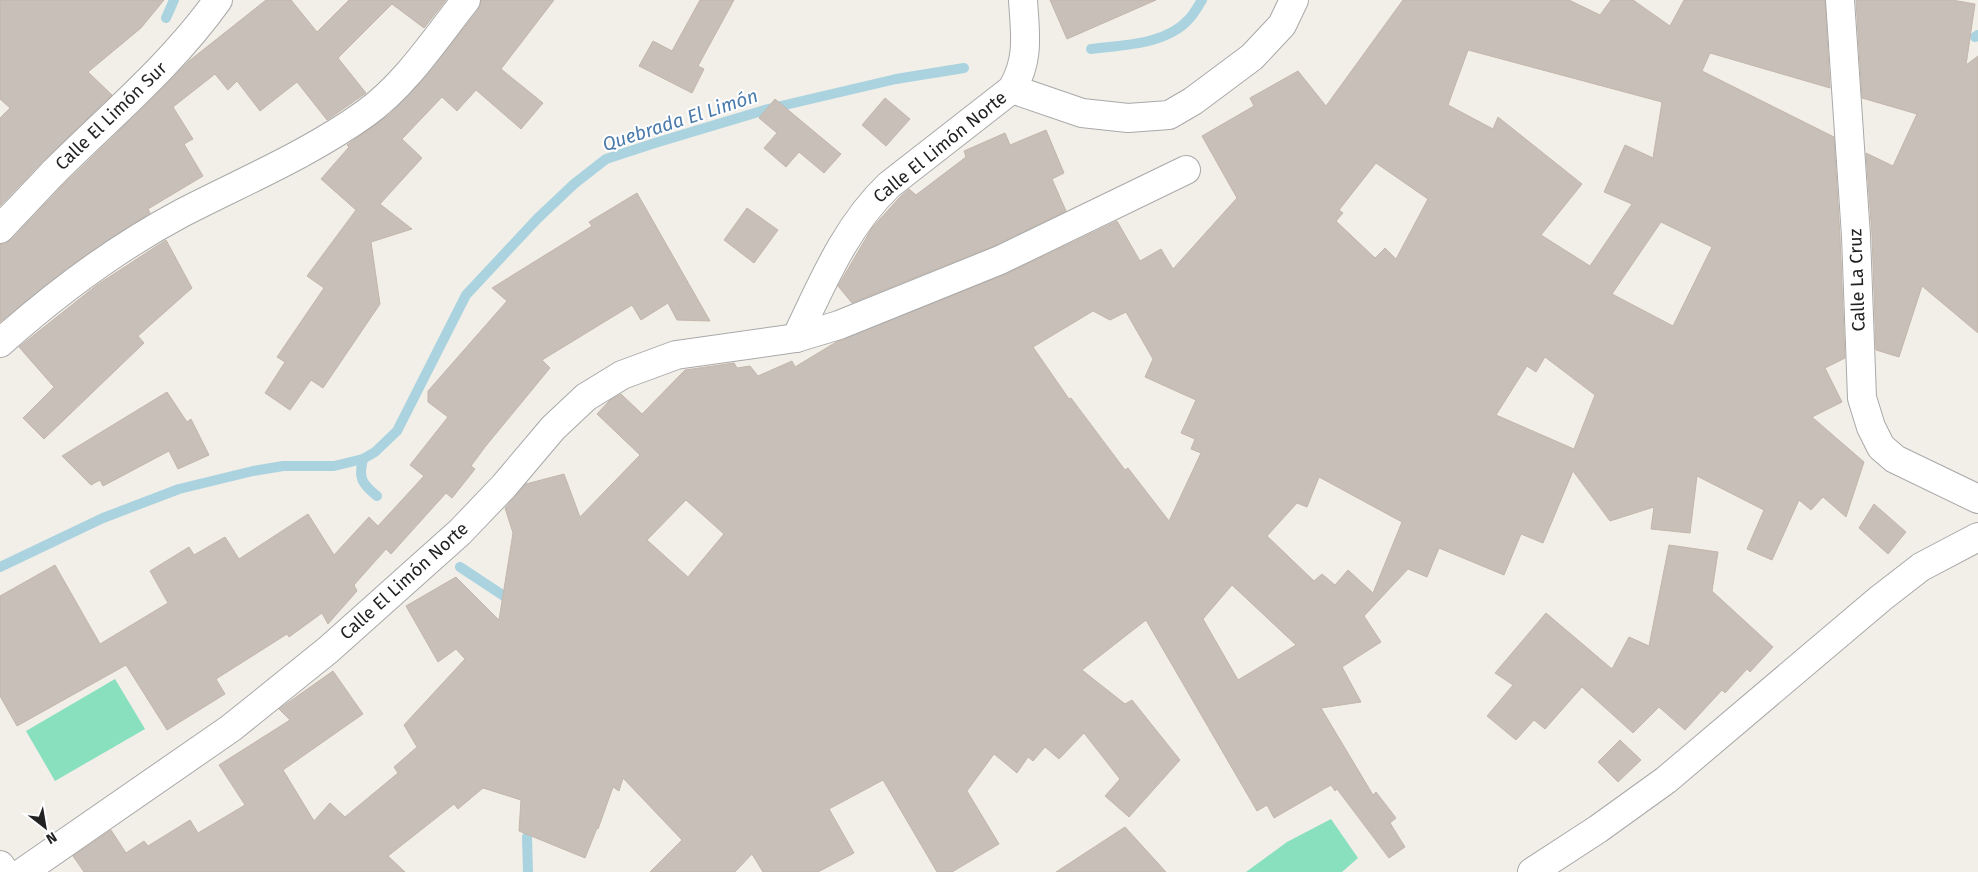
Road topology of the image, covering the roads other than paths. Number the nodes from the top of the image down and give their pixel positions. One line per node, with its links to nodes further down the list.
1 (218, 0): 8 (street, Calle El Limón Sur)
2 (466, 0): 10 (street)
3 (1023, 0): 6 (street, Calle El Limón Norte)
4 (1294, 0): 6 (street)
5 (1840, 0): 11 (street, Calle La Cruz)
6 (1012, 89): 9 (street, Calle El Limón Norte)
7 (1186, 170): 9 (street, Calle El Limón Norte)
8 (0, 229)
9 (796, 338): 15 (street, Calle El Limón Norte)
10 (0, 343)
11 (1978, 499)
12 (1978, 537): 16 (street)
13 (0, 865): 14 (street)
14 (5, 872)
15 (23, 872)
16 (1532, 872)

